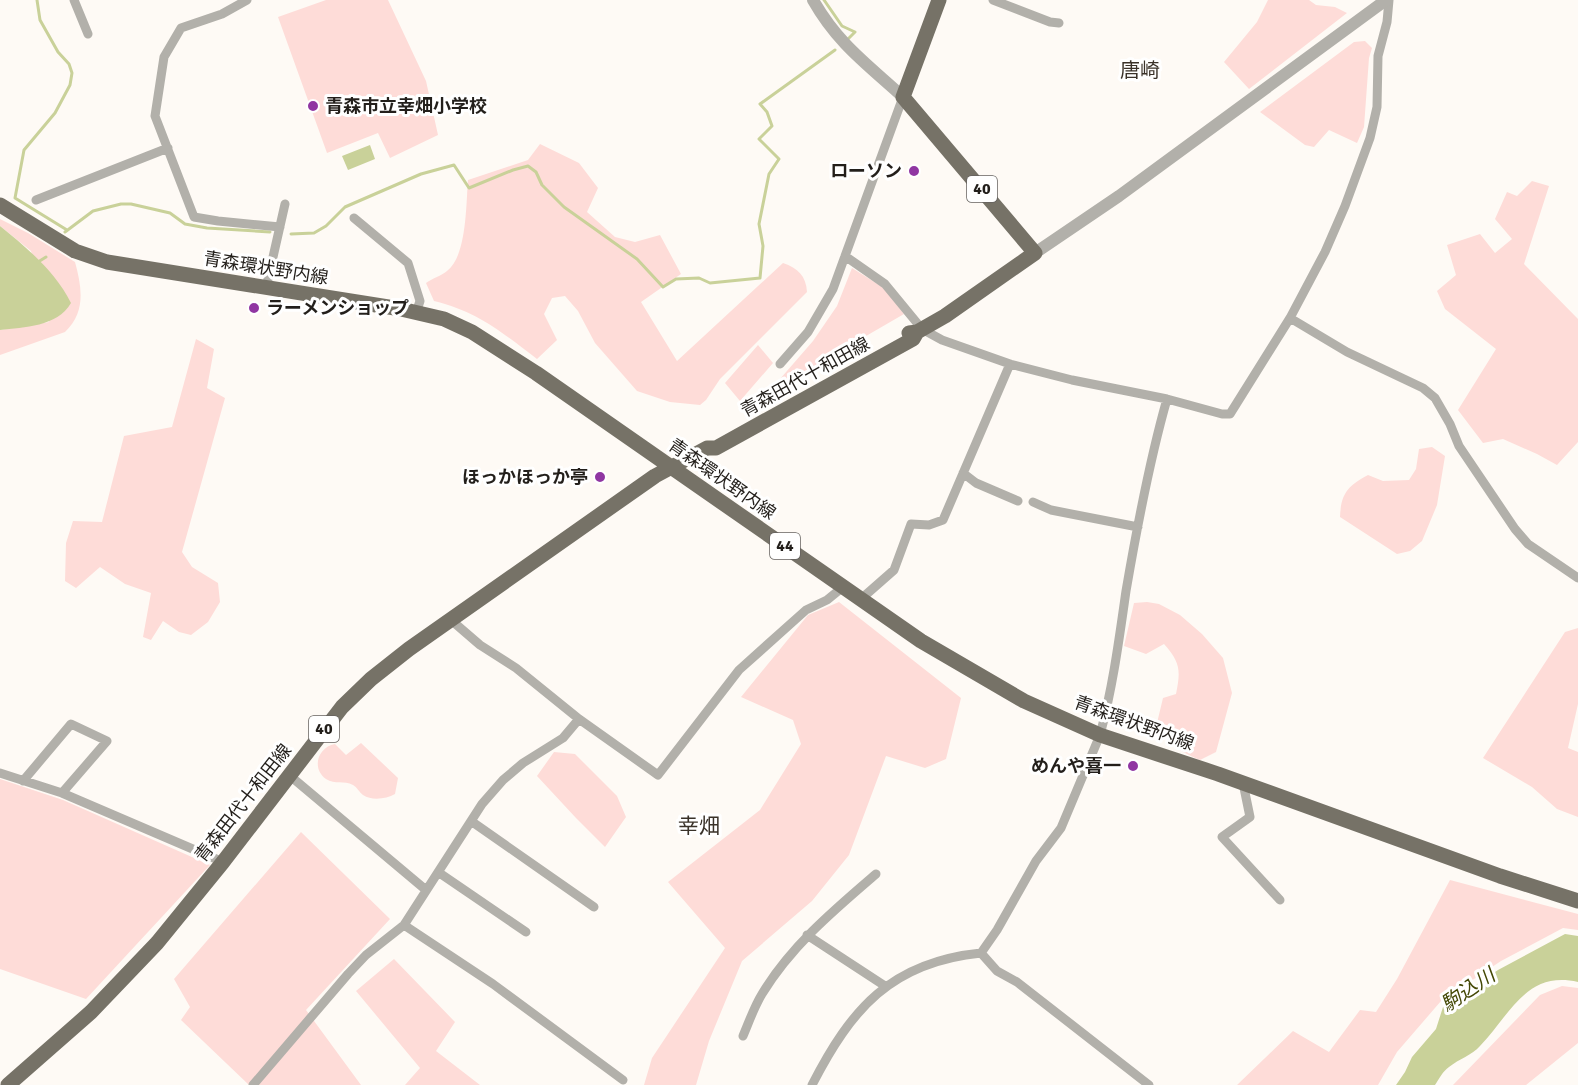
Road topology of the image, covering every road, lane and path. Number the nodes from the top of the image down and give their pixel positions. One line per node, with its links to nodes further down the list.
1 (74, 0): 8 (street)
2 (247, 0): 10 (street)
3 (813, 0): 9 (street)
4 (939, 0): 9 (main road)
5 (993, 0): 7 (street)
6 (1387, 0): 16 (street); 20 (street)
7 (1059, 23)
8 (88, 34)
9 (903, 97): 16 (main road, 40); 17 (street)
10 (168, 148): 11 (street); 15 (street)
11 (36, 200)
12 (285, 204): 15 (street)
13 (0, 205): 18 (main road, 青森環状野内線 / 44)
14 (354, 218): 19 (street)
15 (280, 227): 18 (street)
16 (1035, 253): 21 (main road, 青森田代十和田線 / 40)
17 (845, 256): 21 (street); 22 (street)
18 (266, 288): 19 (main road, 青森環状野内線 / 44)
19 (416, 313): 25 (main road, 青森環状野内線 / 44)
20 (1290, 318): 24 (street); 30 (street)
21 (920, 331): 23 (street); 25 (main road, 青森田代十和田線 / 40)
22 (780, 364)
23 (1010, 364): 24 (street); 26 (street)
24 (1167, 399): 29 (street)
25 (671, 467): 31 (main road, 青森環状野内線 / 44); 33 (main road, 青森田代十和田線 / 40)
26 (963, 473): 27 (street); 32 (street)
27 (1018, 501)
28 (1034, 502): 29 (street)
29 (1138, 527): 35 (street)
30 (1578, 578)
31 (843, 587): 32 (main road, 青森環状野内線 / 44); 34 (street)
32 (861, 599): 35 (main road, 青森環状野内線 / 44)
33 (451, 620): 34 (street); 37 (main road, 青森田代十和田線 / 40)
34 (579, 718): 41 (street)
35 (1100, 735): 39 (main road, 青森環状野内線 / 44); 52 (street)
36 (0, 773): 38 (street)
37 (289, 775): 42 (main road, 青森田代十和田線 / 40); 45 (street)
38 (23, 781): 40 (street); 40 (street)
39 (1243, 783): 46 (street); 47 (main road, 青森環状野内線 / 44)
40 (62, 794): 42 (street)
41 (471, 821): 43 (street); 48 (street)
42 (223, 862): 56 (main road, 青森田代十和田線 / 40)
43 (438, 872): 45 (street); 50 (street)
44 (876, 874): 51 (street)
45 (426, 890): 49 (street)
46 (1280, 900)
47 (1578, 901)
48 (594, 907)
49 (404, 924): 55 (street); 57 (street)
50 (526, 932)
51 (807, 935): 53 (street); 54 (street)
52 (981, 953): 53 (street); 59 (street)
53 (885, 986): 58 (street)
54 (743, 1036)
55 (623, 1080)
56 (8, 1085)
57 (253, 1085)
58 (812, 1085)
59 (1149, 1085)

